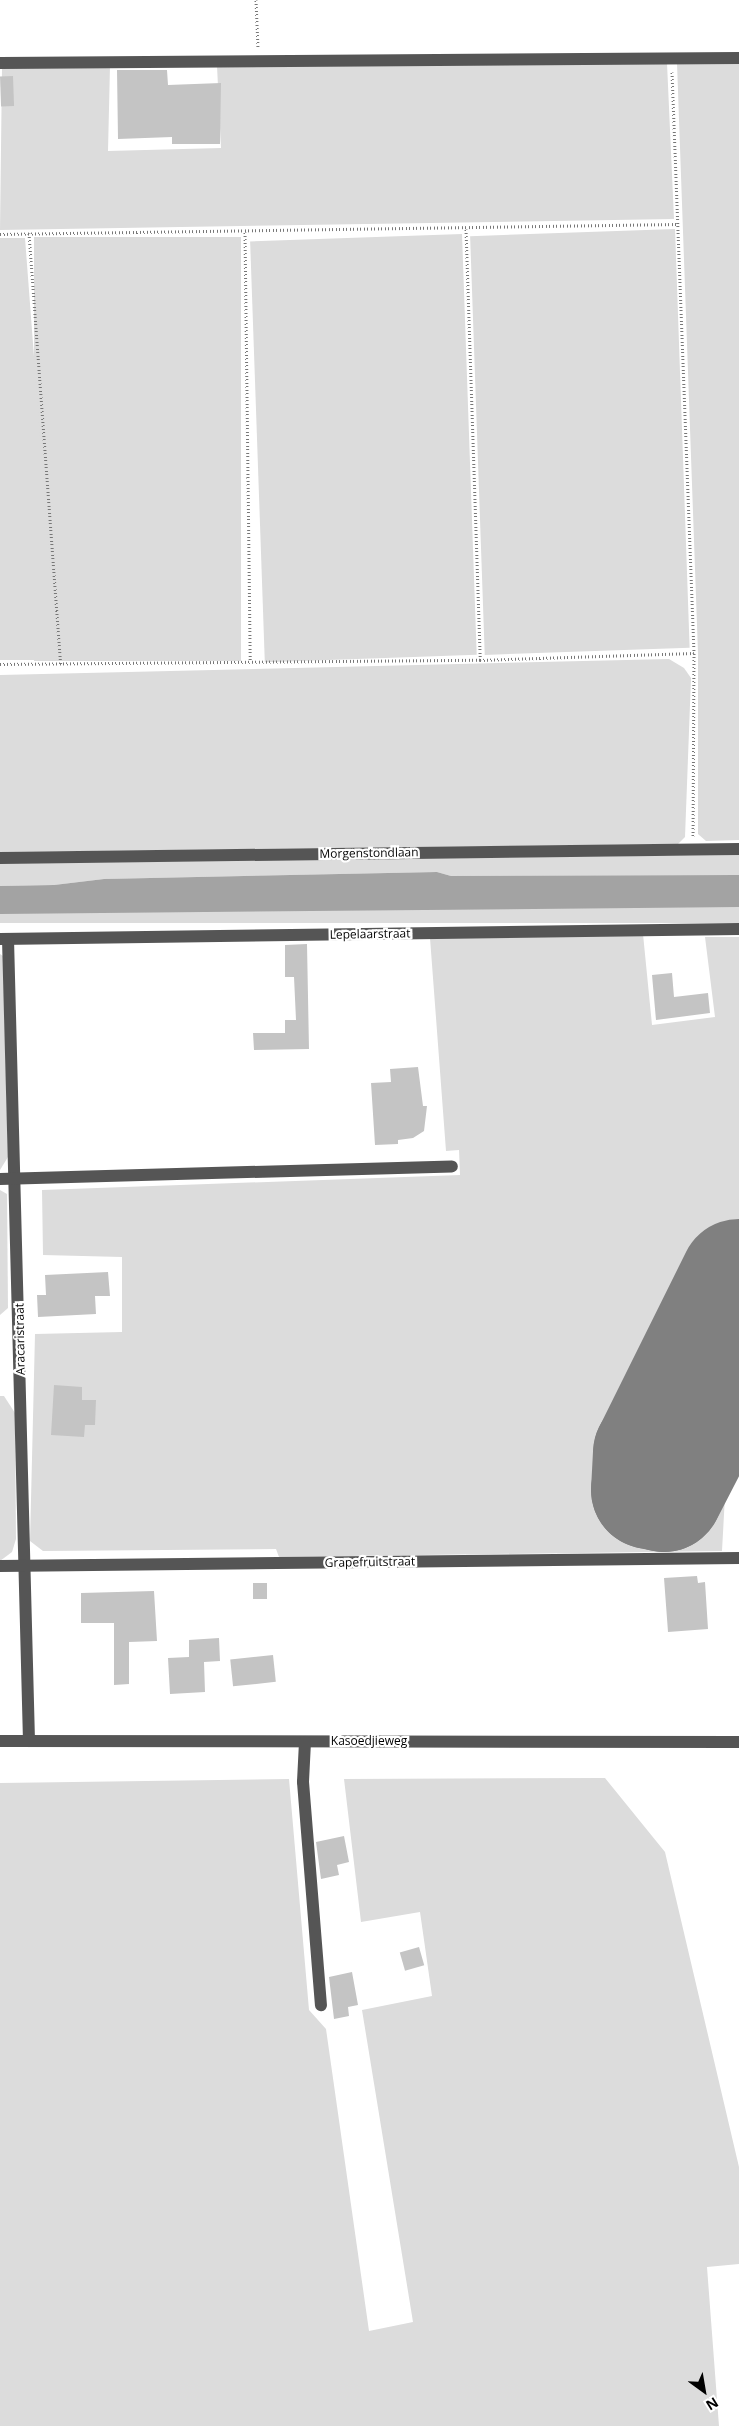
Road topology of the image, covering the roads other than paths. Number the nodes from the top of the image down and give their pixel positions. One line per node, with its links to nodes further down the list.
1 (739, 58): 2 (street)
2 (0, 63)
3 (739, 849): 4 (street, Morgenstondlaan)
4 (0, 858)
5 (739, 929): 6 (street, Lepelaarstraat)
6 (4, 939): 9 (street, Aracaristraat)
7 (452, 1166): 9 (street)
8 (0, 1179): 9 (street)
9 (16, 1179): 12 (street, Aracaristraat)
10 (739, 1558): 12 (street, Grapefruitstraat)
11 (0, 1566): 12 (street, Grapefruitstraat)
12 (25, 1566): 13 (street, Aracaristraat)
13 (29, 1740): 14 (street, Kasoedjieweg); 15 (street, Kasoedjieweg)
14 (0, 1741)
15 (305, 1742): 16 (street, Kasoedjieweg); 17 (street)
16 (739, 1742)
17 (321, 2005)

